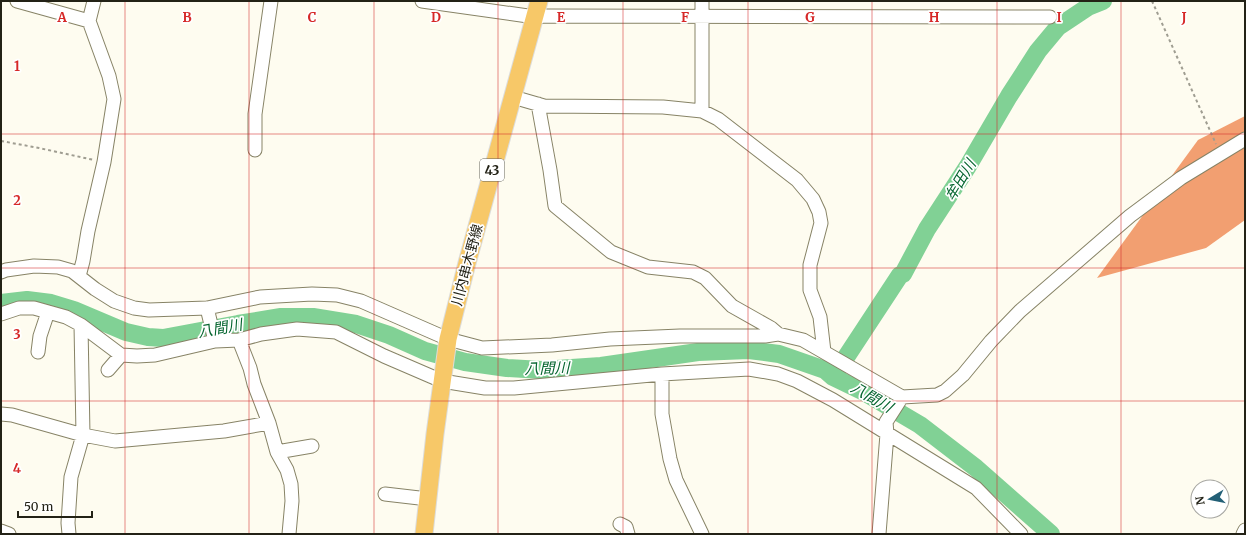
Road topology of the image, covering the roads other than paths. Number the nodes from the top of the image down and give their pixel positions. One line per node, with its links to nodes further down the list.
1 (17, 1): 9 (street)
2 (94, 1): 9 (street)
3 (271, 1): 14 (street)
4 (422, 1): 6 (street)
5 (702, 1): 7 (street)
6 (537, 9): 7 (street); 10 (main road, 川内串木野線 / 43)
7 (702, 17): 8 (street); 12 (street)
8 (1050, 17)
9 (89, 21): 16 (street)
10 (513, 97): 11 (street); 22 (main road, 川内串木野線 / 43)
11 (538, 104): 12 (street); 21 (street)
12 (702, 111): 26 (street)
13 (1245, 139): 31 (street)
14 (255, 150)
15 (1, 272): 16 (street)
16 (79, 276): 17 (street)
17 (207, 308): 22 (street); 24 (street)
18 (48, 312): 19 (street); 20 (street); 25 (street)
19 (1, 314)
20 (80, 325): 27 (street); 35 (street)
21 (778, 334): 22 (street); 26 (street)
22 (448, 339): 30 (main road, 川内串木野線 / 43)
23 (239, 340): 24 (street); 30 (street); 33 (street)
24 (215, 341): 27 (street)
25 (38, 352)
26 (824, 352): 31 (street)
27 (121, 355): 28 (street)
28 (108, 370)
29 (662, 374): 30 (street); 34 (street); 46 (street)
30 (442, 381): 39 (main road, 川内串木野線 / 43)
31 (900, 399): 34 (street)
32 (1, 414): 35 (street)
33 (269, 423): 35 (street); 37 (street)
34 (886, 428): 47 (street); 48 (street)
35 (83, 435): 43 (street)
36 (312, 446): 37 (street)
37 (277, 452): 44 (street)
38 (385, 494): 39 (street)
39 (428, 499): 45 (main road, 川内串木野線 / 43)
40 (1245, 530): 49 (street)
41 (1, 531): 42 (street)
42 (9, 534)
43 (69, 534)
44 (289, 534)
45 (424, 534)
46 (702, 534)
47 (879, 534)
48 (1021, 534)
49 (1243, 534)

